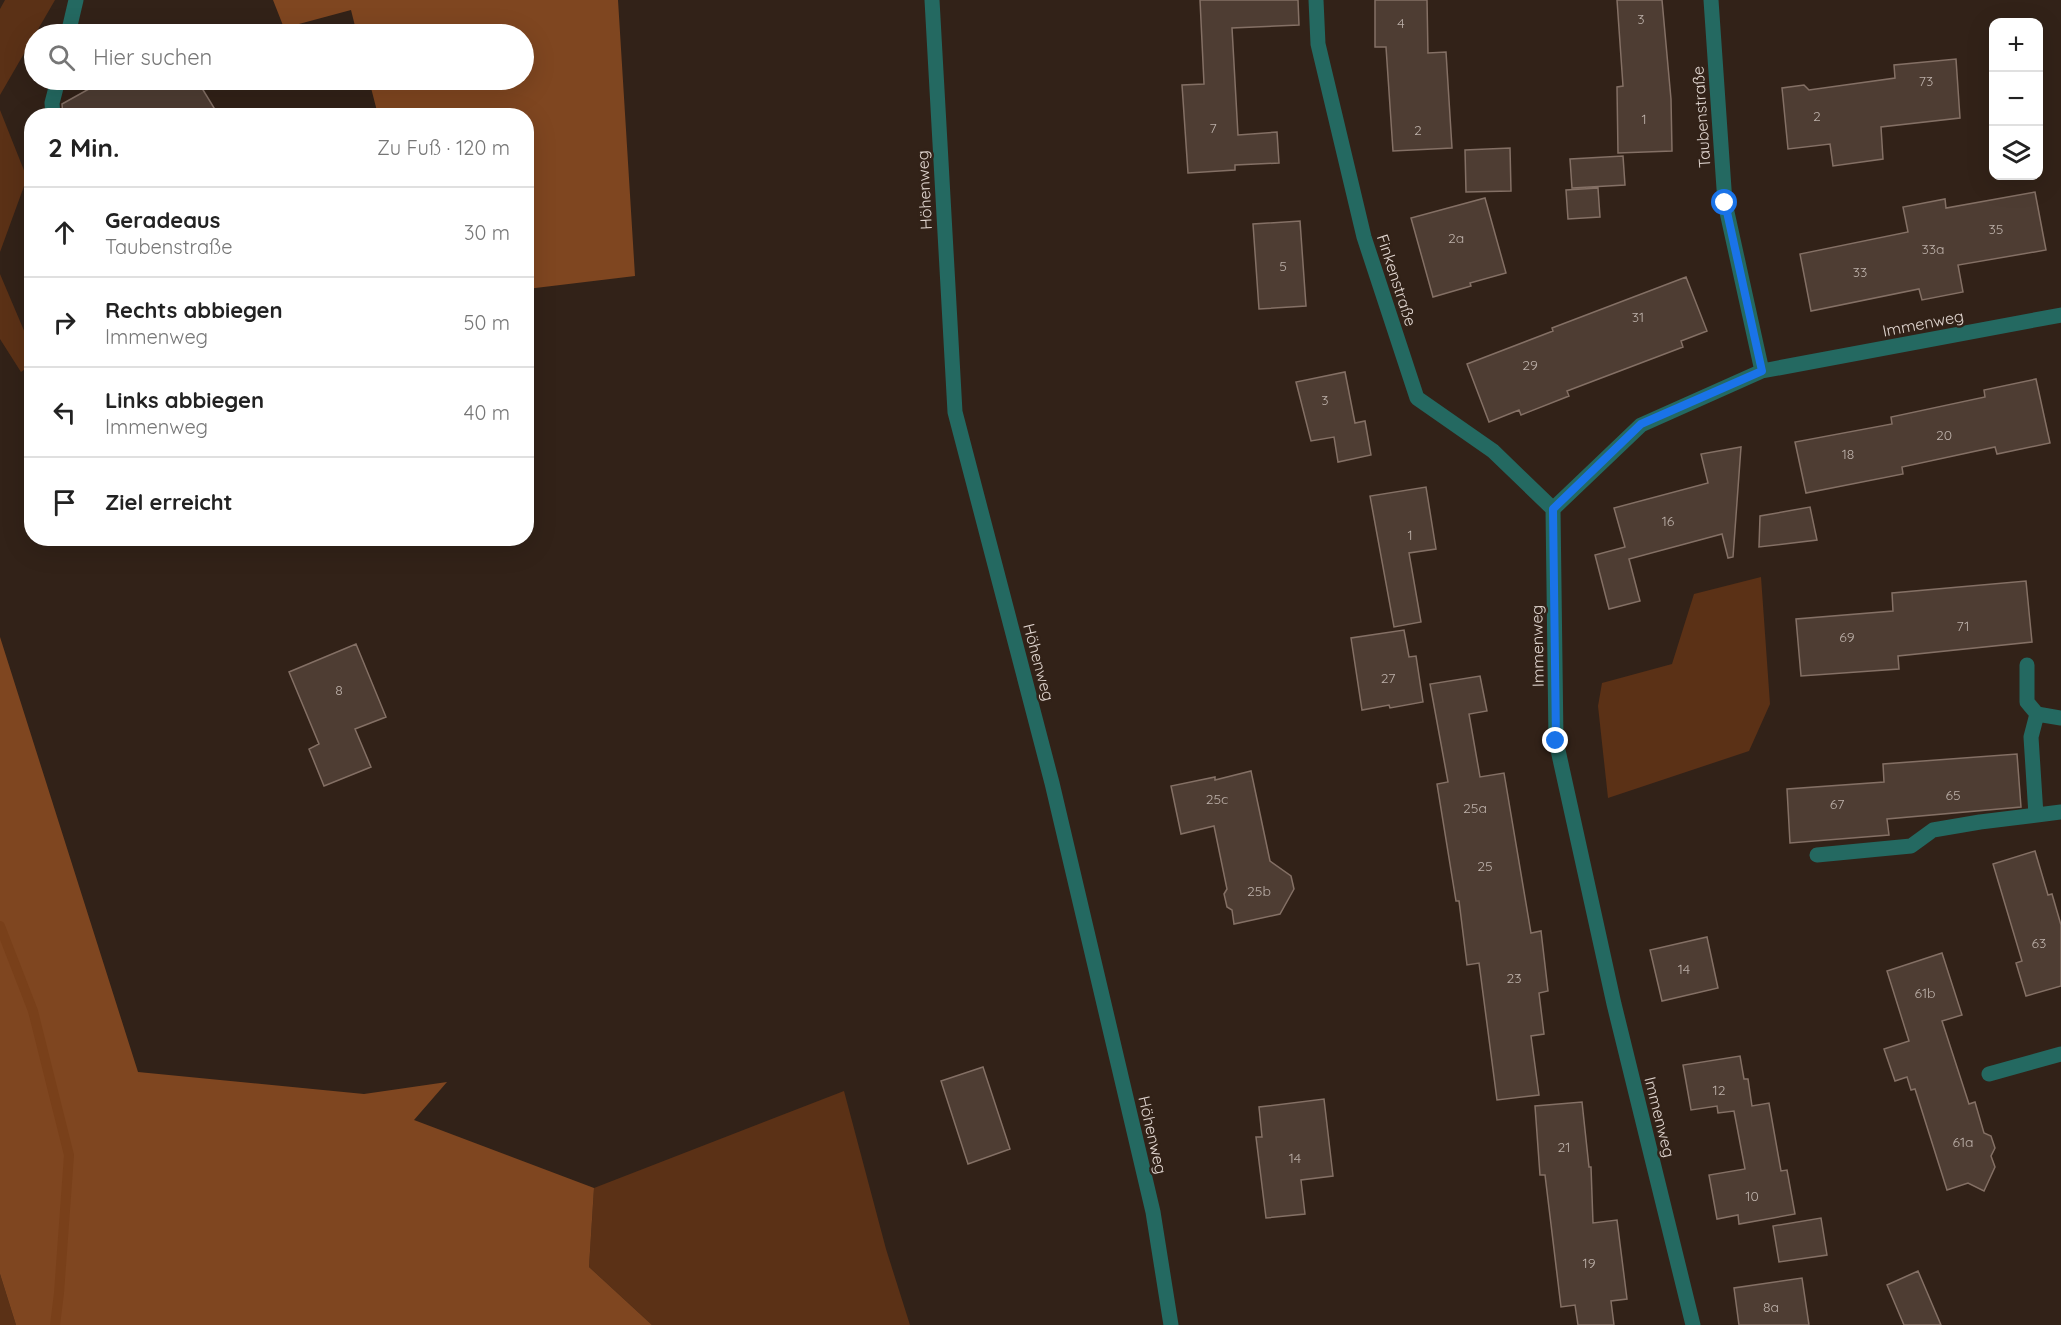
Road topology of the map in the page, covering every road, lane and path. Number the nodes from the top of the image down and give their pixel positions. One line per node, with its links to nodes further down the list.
1 (76, 0): 5 (street)
2 (932, 0): 19 (street, Höhenweg)
3 (1316, 0): 10 (street, Finkenstraße)
4 (1711, 0): 9 (street, Taubenstraße)
5 (70, 24)
6 (55, 90): 7 (street)
7 (52, 108)
8 (2061, 315): 9 (street, Immenweg)
9 (1762, 371): 10 (street, Immenweg)
10 (1553, 509): 20 (street, Immenweg)
11 (2027, 665): 12 (street)
12 (2037, 714): 13 (street); 15 (street)
13 (2061, 718)
14 (2061, 812): 15 (street)
15 (2036, 815): 16 (street)
16 (1816, 855)
17 (2061, 1054): 18 (street)
18 (1989, 1074)
19 (1171, 1325)
20 (1693, 1325)

